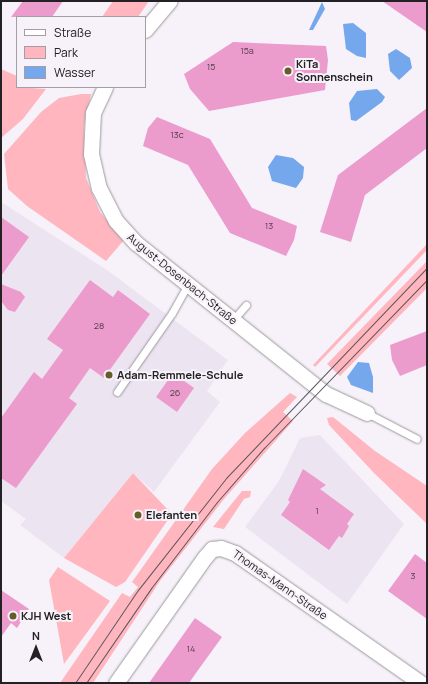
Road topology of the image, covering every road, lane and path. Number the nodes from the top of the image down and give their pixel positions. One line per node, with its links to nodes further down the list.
1 (169, 1): 2 (street)
2 (146, 29)
3 (105, 88): 4 (street, August-Dosenbach-Straße)
4 (188, 284): 6 (street, August-Dosenbach-Straße); 7 (lane)
5 (246, 305): 6 (lane)
6 (233, 320): 8 (street, August-Dosenbach-Straße)
7 (117, 392)
8 (367, 413): 9 (lane)
9 (417, 439)
10 (116, 683): 11 (street, Thomas-Mann-Straße)
11 (421, 683)

